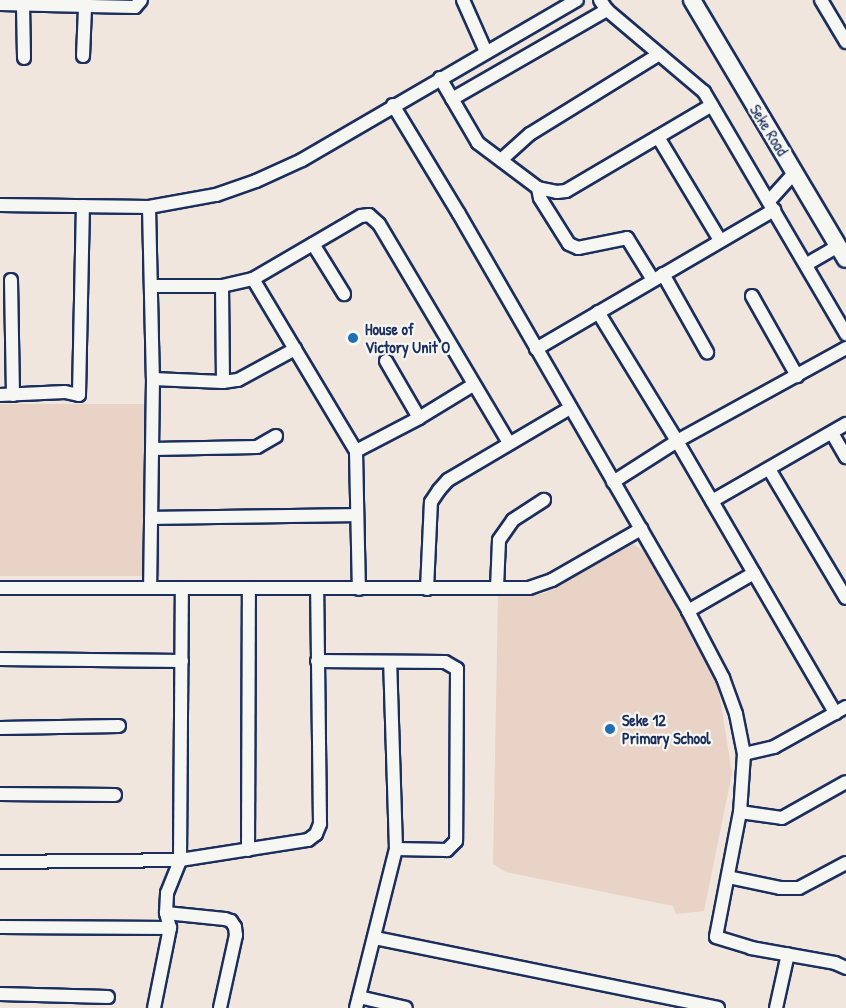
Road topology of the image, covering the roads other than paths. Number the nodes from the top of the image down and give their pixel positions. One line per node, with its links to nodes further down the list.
1 (141, 0): 9 (street)
2 (463, 0): 11 (street)
3 (577, 0): 11 (street)
4 (692, 0): 21 (main road, Seke Road)
5 (821, 0): 10 (street)
6 (0, 4): 7 (street)
7 (23, 5): 9 (street); 14 (street)
8 (604, 5): 12 (street); 16 (street)
9 (85, 8): 13 (street)
10 (846, 42)
11 (486, 52): 15 (street)
12 (658, 55): 18 (street); 20 (street)
13 (83, 56)
14 (24, 58)
15 (440, 78): 16 (street); 17 (street)
16 (452, 99): 20 (street)
17 (393, 105): 26 (street); 42 (street)
18 (712, 105): 19 (street); 25 (street)
19 (658, 137): 22 (street); 27 (street)
20 (501, 160): 22 (street)
21 (795, 172): 25 (street); 29 (main road, Seke Road)
22 (538, 188): 31 (street)
23 (0, 205): 24 (street)
24 (83, 206): 26 (street); 50 (street)
25 (772, 206): 27 (street); 30 (street)
26 (149, 207): 34 (street)
27 (720, 240): 31 (street)
28 (313, 244): 32 (street); 36 (street); 48 (street)
29 (842, 253): 30 (street)
30 (807, 264): 39 (street)
31 (658, 277): 38 (street); 43 (street)
32 (253, 279): 35 (street); 41 (street)
33 (11, 280): 50 (street)
34 (151, 286): 35 (street); 46 (street)
35 (222, 286): 47 (street)
36 (344, 294)
37 (752, 296): 45 (street)
38 (598, 312): 42 (street); 56 (street)
39 (846, 334)
40 (846, 348): 45 (street)
41 (295, 349): 47 (street); 59 (street)
42 (536, 349): 51 (street)
43 (707, 352)
44 (386, 361): 52 (street)
45 (797, 376): 56 (street)
46 (153, 379): 47 (street); 58 (street)
47 (223, 382)
48 (473, 385): 52 (street); 57 (street)
49 (0, 394): 50 (street)
50 (13, 395)
51 (570, 408): 57 (street); 62 (street)
52 (419, 418): 59 (street)
53 (846, 424): 54 (street)
54 (832, 433): 60 (street); 61 (street)
55 (276, 436): 58 (street)
56 (677, 441): 62 (street); 64 (street)
57 (509, 443): 76 (street)
58 (152, 449): 66 (street)
59 (356, 451): 65 (street)
60 (846, 457)
61 (770, 469): 64 (street); 77 (street)
62 (613, 482): 67 (street)
63 (544, 500): 72 (street)
64 (712, 501): 68 (street)
65 (356, 515): 66 (street); 75 (street)
66 (151, 518): 70 (street)
67 (640, 529): 72 (street); 78 (street)
68 (754, 573): 78 (street); 83 (street)
69 (0, 588): 70 (street)
70 (150, 588): 73 (street)
71 (249, 588): 73 (street); 74 (street); 92 (street)
72 (496, 588): 76 (street)
73 (182, 589): 80 (street)
74 (316, 589): 75 (street); 81 (street)
75 (358, 589): 76 (street)
76 (427, 589)
77 (846, 598)
78 (688, 611): 86 (street)
79 (0, 659): 80 (street)
80 (182, 660): 93 (street)
81 (317, 662): 82 (street); 92 (street)
82 (390, 663): 91 (street); 91 (street)
83 (841, 710): 86 (street)
84 (119, 726): 85 (street)
85 (0, 728)
86 (744, 754): 90 (street)
87 (846, 782): 90 (street)
88 (0, 794): 89 (street)
89 (114, 795)
90 (740, 812): 96 (street)
91 (396, 849): 100 (street)
92 (248, 850): 93 (street)
93 (180, 860): 94 (street); 97 (street)
94 (0, 862)
95 (846, 863): 96 (street)
96 (728, 877): 101 (street)
97 (166, 913): 99 (street); 107 (street)
98 (0, 927): 99 (street)
99 (171, 928): 106 (street)
100 (375, 938): 105 (street); 109 (street)
101 (788, 954): 102 (street); 110 (street)
102 (846, 968)
103 (0, 994): 104 (street)
104 (108, 997)
105 (357, 1003): 108 (street)
106 (154, 1008)
107 (220, 1008)
108 (406, 1008)
109 (718, 1008)
110 (776, 1008)

